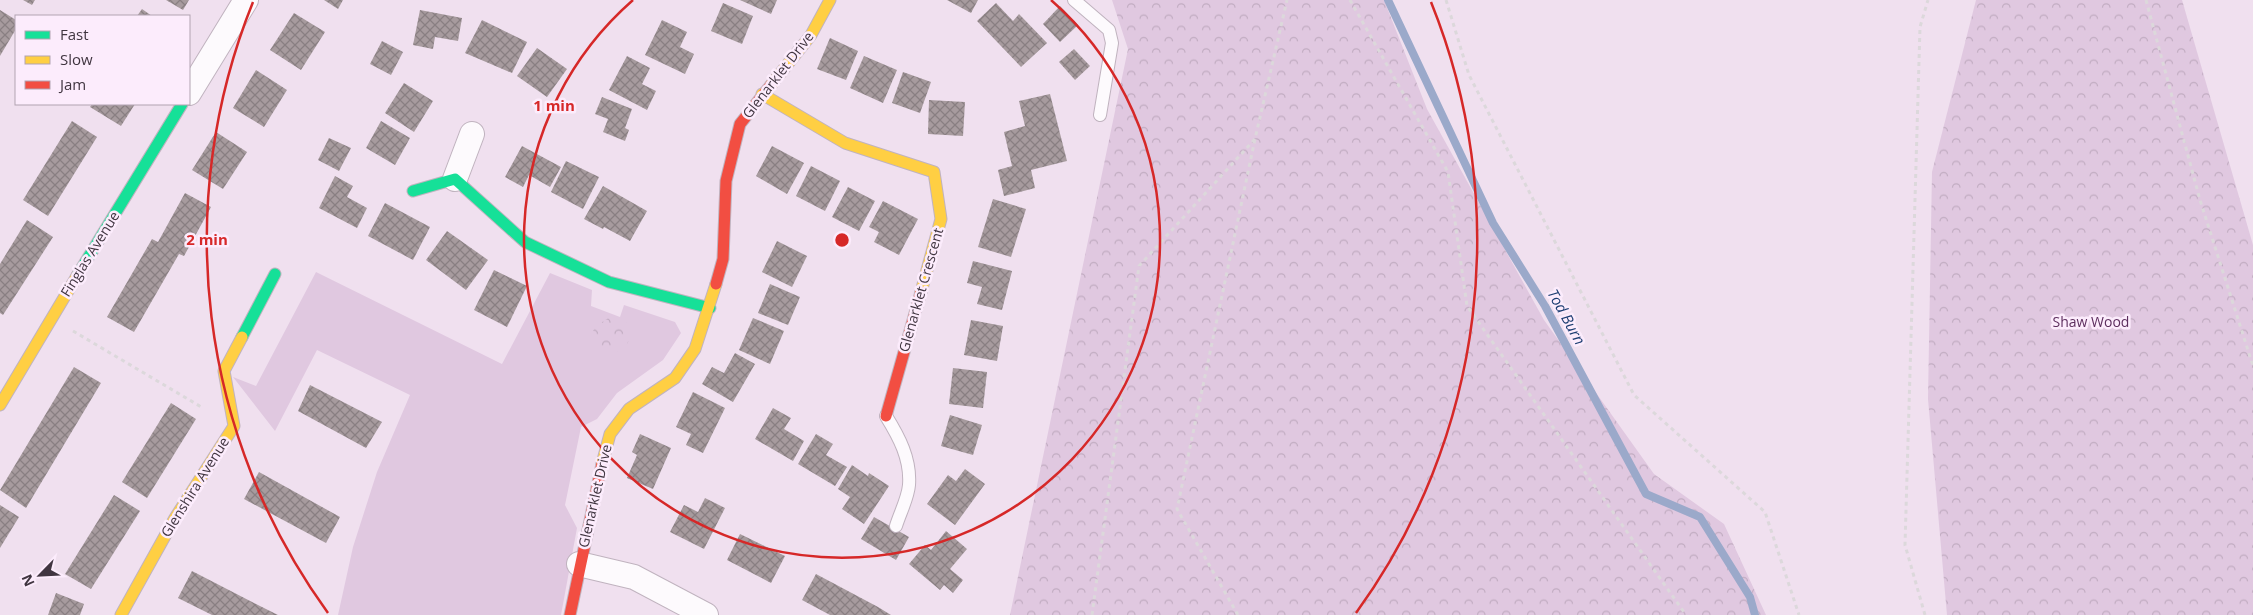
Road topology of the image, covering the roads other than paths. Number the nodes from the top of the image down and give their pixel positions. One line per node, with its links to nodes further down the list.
1 (246, 0): 4 (street)
2 (830, 0): 5 (street, Glenarklet Drive)
3 (1074, 0): 7 (lane)
4 (190, 91)
5 (762, 94): 12 (street, Glenarklet Drive); 14 (street, Glenarklet Crescent)
6 (181, 105): 13 (street, Finglas Avenue)
7 (1100, 115)
8 (472, 134): 9 (street)
9 (455, 180): 10 (street); 12 (street)
10 (413, 191)
11 (275, 274): 17 (street, Glenshira Avenue)
12 (710, 308): 16 (street, Glenarklet Drive)
13 (0, 406)
14 (886, 416): 15 (lane)
15 (896, 526)
16 (579, 564): 18 (street, Glenarklet Drive); 19 (street)
17 (121, 615)
18 (570, 615)
19 (706, 615)

